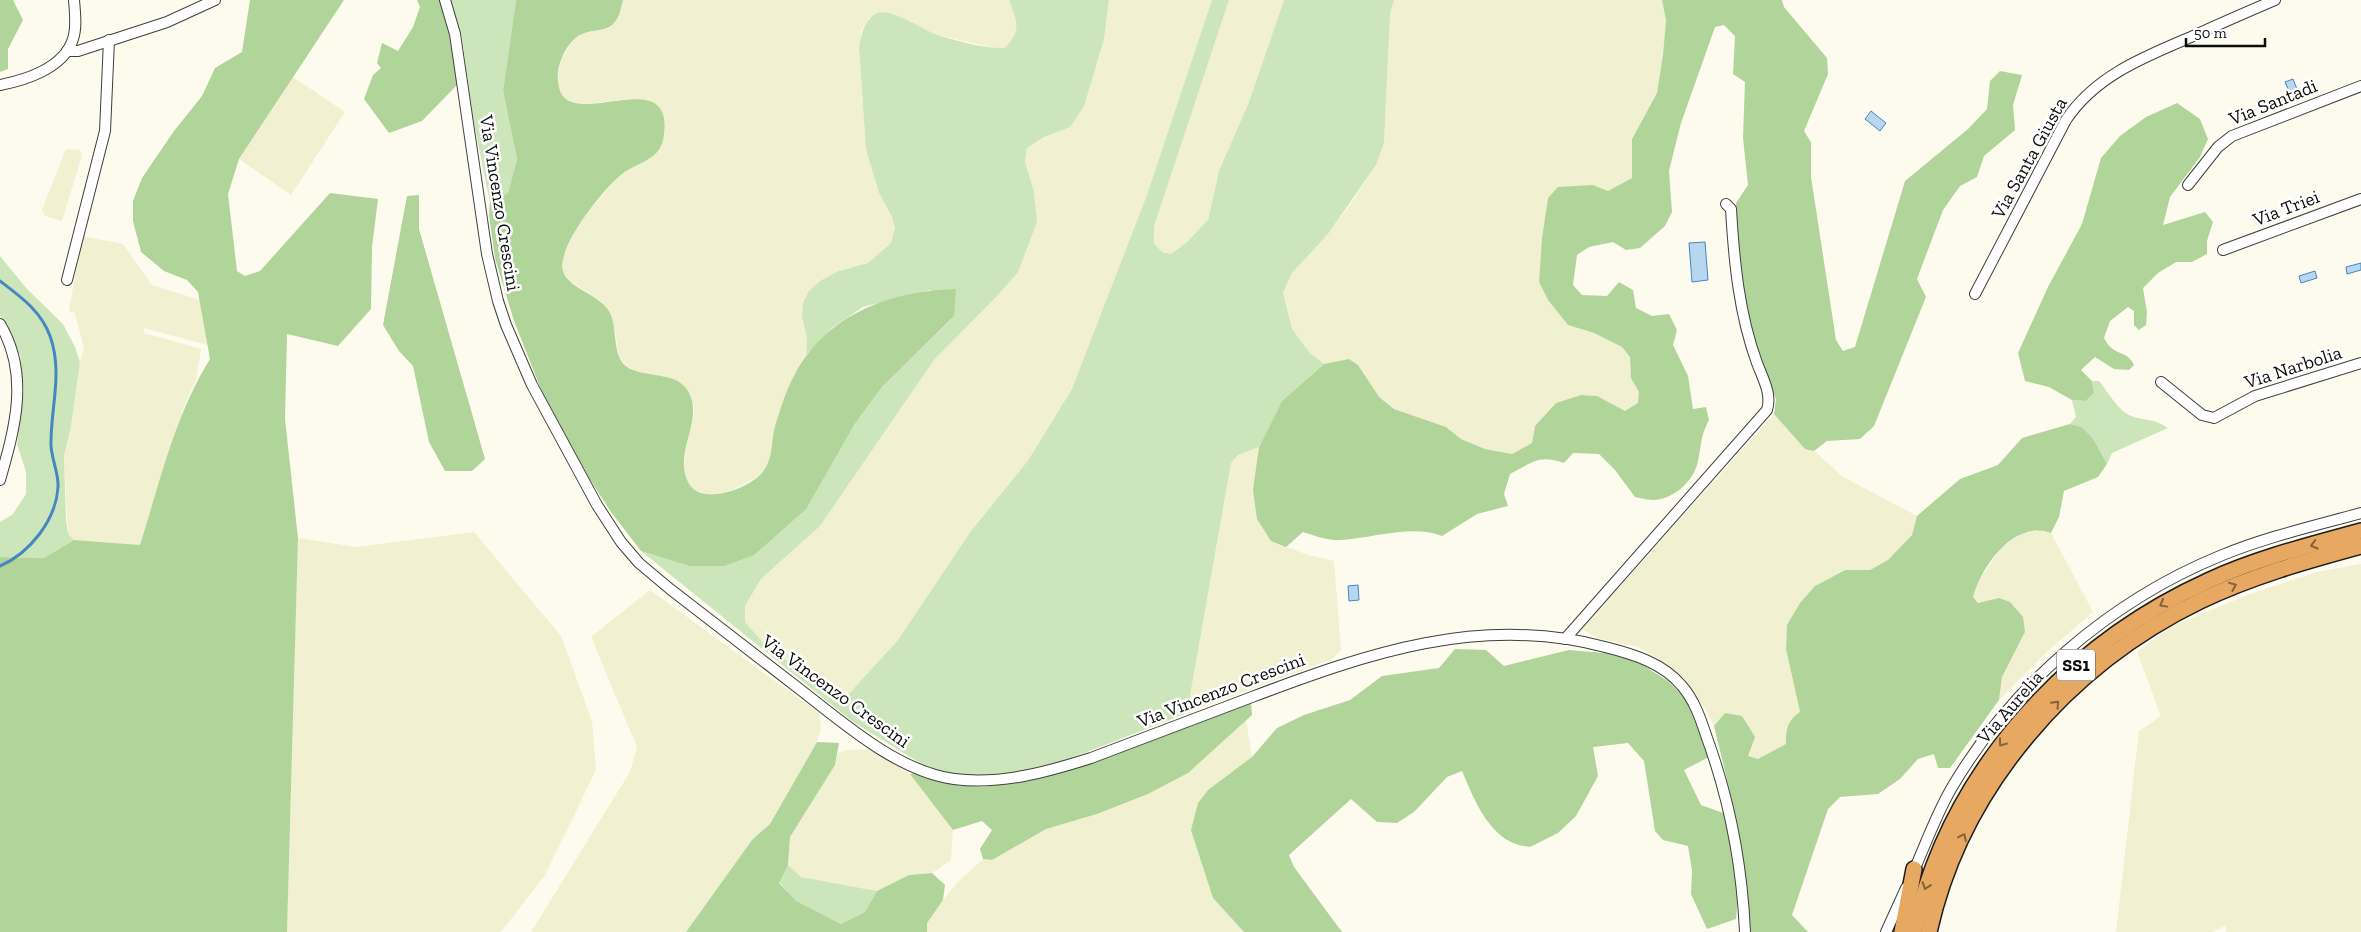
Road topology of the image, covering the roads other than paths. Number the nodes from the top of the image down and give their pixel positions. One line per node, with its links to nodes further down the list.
1 (74, 0): 6 (street)
2 (215, 0): 5 (street)
3 (444, 0): 22 (street, Via Vincenzo Crescini)
4 (2275, 0): 14 (street, Via Santa Giusta)
5 (109, 40): 6 (street); 13 (street)
6 (67, 51): 7 (street)
7 (0, 85)
8 (2361, 86): 9 (street, Via Santadi)
9 (2188, 185)
10 (2361, 199): 12 (street, Via Triei)
11 (1726, 204): 22 (street)
12 (2223, 250)
13 (67, 280)
14 (1975, 294)
15 (0, 324): 18 (street)
16 (2361, 363): 17 (street, Via Narbolia)
17 (2161, 382)
18 (0, 480)
19 (2361, 513): 23 (street)
20 (2361, 532): 27 (highway, Via Aurelia / SS1, one-way to 27)
21 (2361, 546): 28 (highway, Via Aurelia / SS1, one-way to 21)
22 (1565, 639): 24 (street, Via Vincenzo Crescini)
23 (1914, 869): 25 (street); 26 (highway)
24 (1745, 932)
25 (1886, 932)
26 (1902, 932)
27 (1914, 932)
28 (1929, 932)

